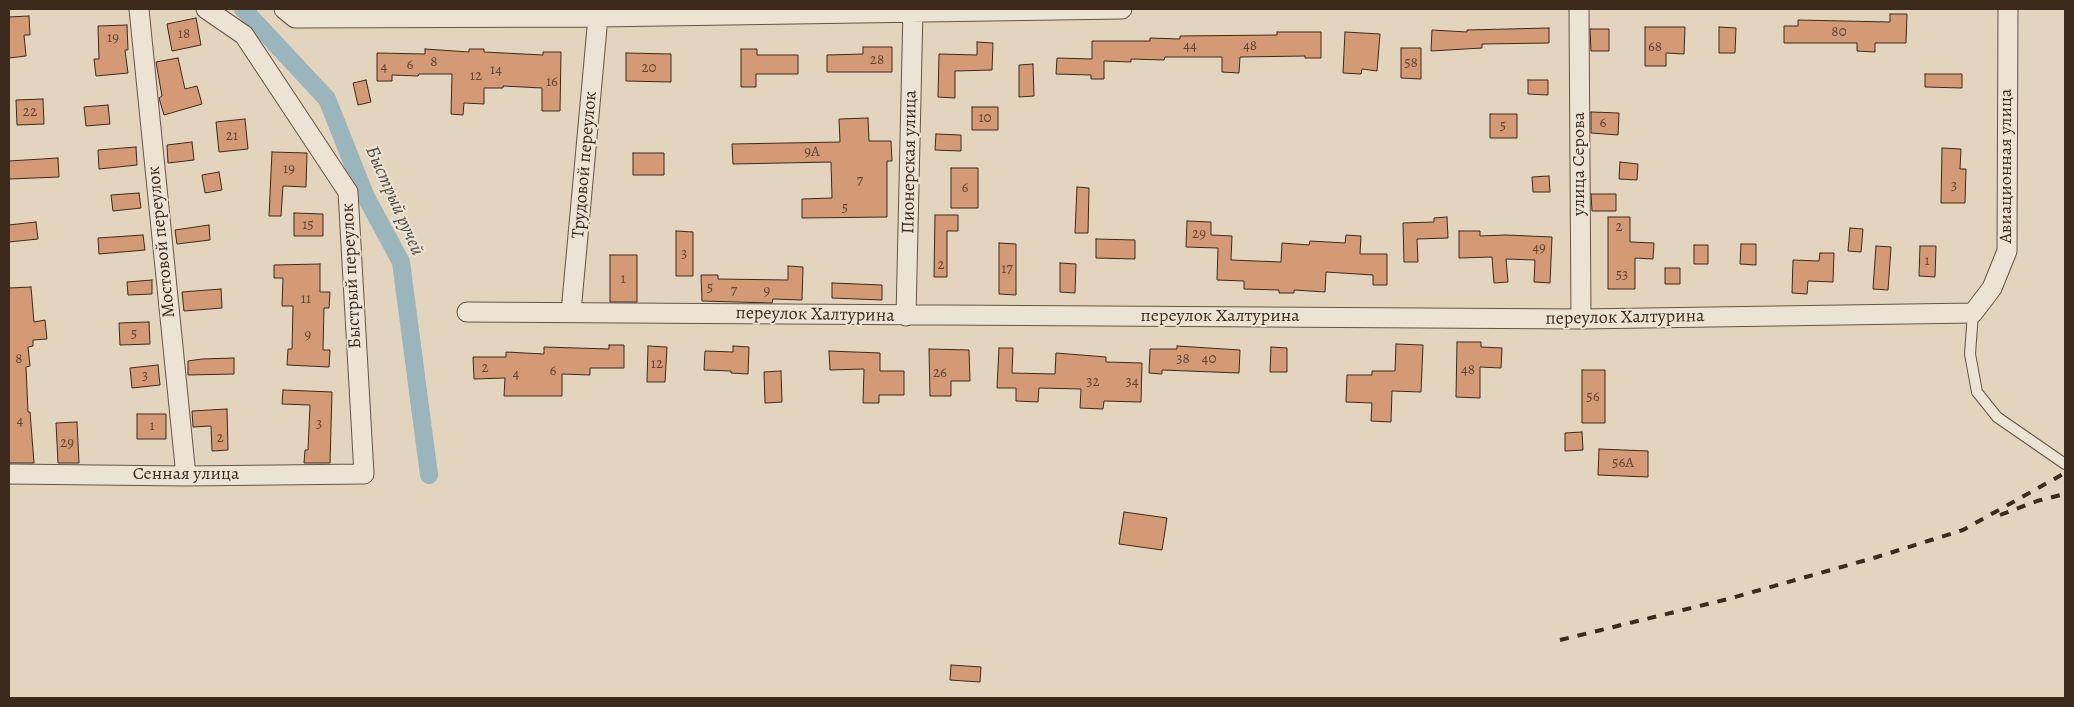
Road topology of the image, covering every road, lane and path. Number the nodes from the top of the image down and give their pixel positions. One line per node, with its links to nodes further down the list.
1 (139, 9): 17 (street, Мостовой переулок)
2 (206, 9): 16 (street, Быстрый переулок)
3 (1122, 9): 6 (street)
4 (1579, 9): 13 (street, улица Серова)
5 (2008, 9): 11 (street, Авиационная улица)
6 (913, 11): 8 (street); 12 (street, Пионерская улица)
7 (289, 14): 8 (street)
8 (598, 17): 10 (street, Трудовой переулок)
9 (467, 312): 10 (street, переулок Халтурина)
10 (572, 312): 12 (street, переулок Халтурина)
11 (1973, 313): 13 (street, переулок Халтурина); 14 (lane)
12 (906, 316): 13 (street, переулок Халтурина)
13 (1581, 319)
14 (2065, 464)
15 (9, 474): 17 (street, Сенная улица)
16 (364, 474): 17 (street, Сенная улица)
17 (186, 476)

